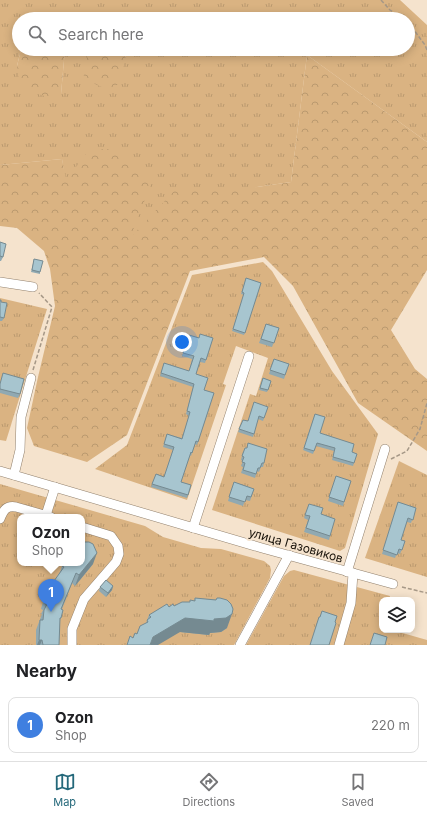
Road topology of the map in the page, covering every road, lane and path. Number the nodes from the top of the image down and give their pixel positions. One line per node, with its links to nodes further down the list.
1 (380, 0): 2 (path)
2 (393, 12)
3 (415, 31): 4 (path)
4 (427, 50)
5 (0, 282): 6 (street)
6 (33, 287): 8 (path)
7 (249, 356): 19 (street)
8 (31, 378): 13 (street)
9 (427, 403): 11 (path)
10 (385, 449): 11 (street)
11 (380, 465): 21 (street)
12 (0, 471): 13 (street, улица Газовиков)
13 (14, 475): 14 (street, улица Газовиков)
14 (55, 487): 16 (street); 19 (street, улица Газовиков)
15 (41, 514): 17 (street)
16 (49, 514)
17 (0, 519)
18 (85, 528): 24 (street)
19 (193, 528): 20 (street, улица Газовиков)
20 (289, 555): 21 (street, улица Газовиков); 25 (street)
21 (350, 572): 22 (street, улица Газовиков); 26 (street)
22 (393, 584): 23 (path)
23 (427, 593)
24 (72, 645)
25 (240, 645)
26 (339, 645)

